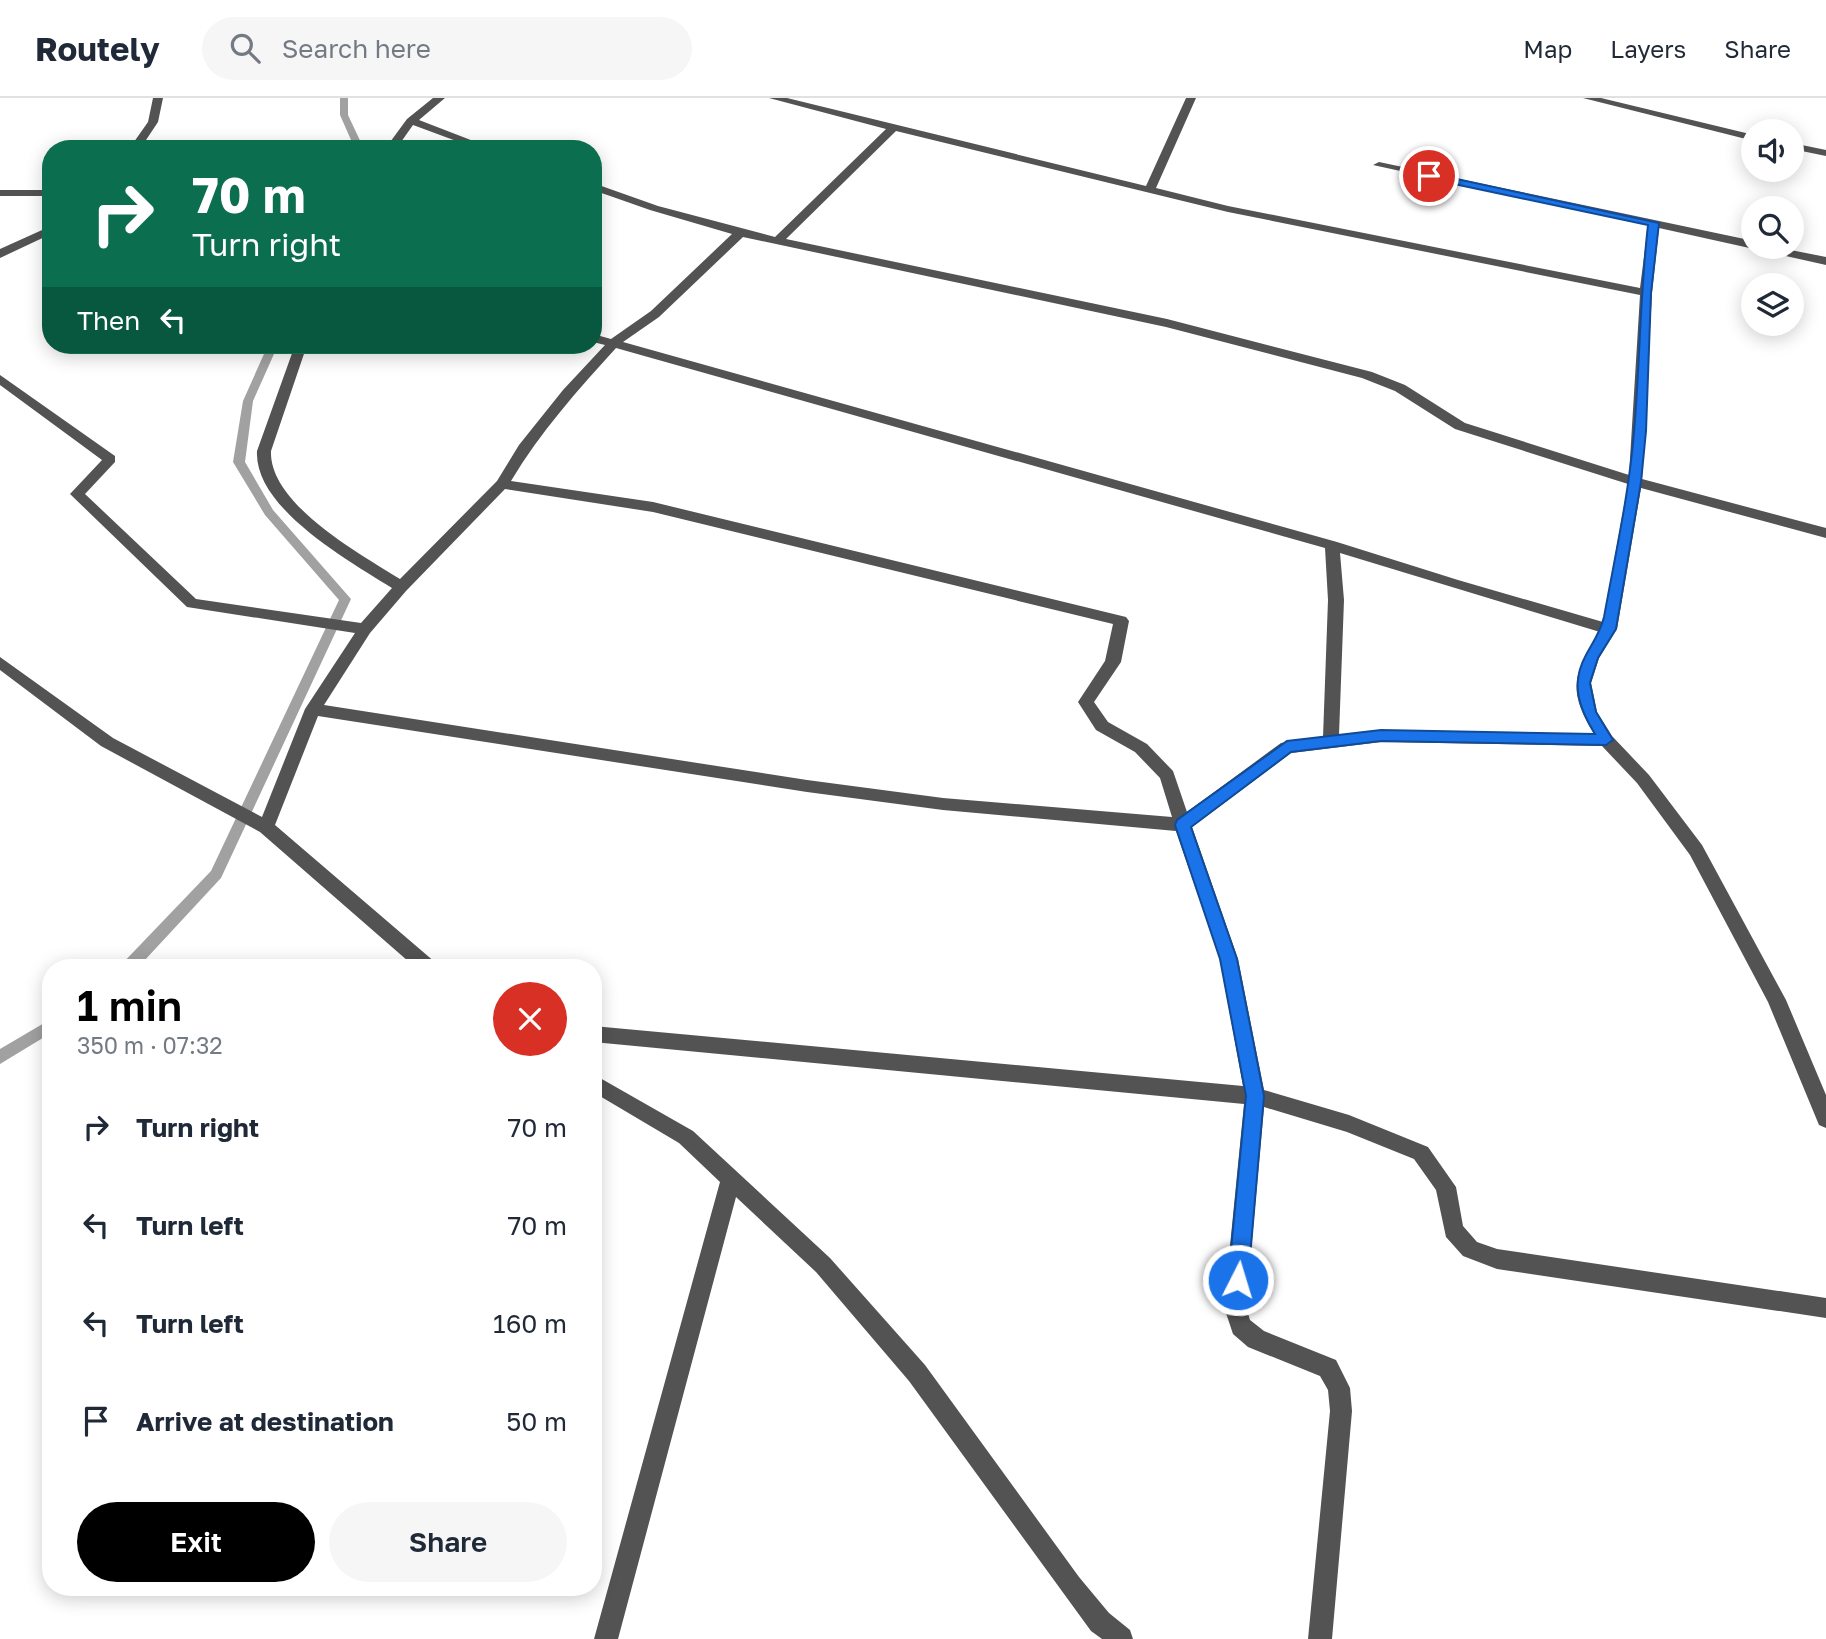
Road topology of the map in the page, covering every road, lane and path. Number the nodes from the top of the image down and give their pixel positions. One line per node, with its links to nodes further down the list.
1 (158, 98): 9 (street)
2 (440, 98): 6 (street)
3 (774, 98): 7 (street)
4 (1191, 98): 16 (street)
5 (1588, 98): 8 (street)
6 (411, 121): 10 (street); 11 (street)
7 (894, 127): 16 (street); 22 (street)
8 (1741, 135)
9 (140, 140)
10 (397, 140)
11 (464, 140)
12 (1804, 148): 13 (street)
13 (1826, 153)
14 (1379, 165): 19 (street)
15 (602, 189): 21 (street)
16 (1150, 190): 27 (street)
17 (0, 193): 18 (street)
18 (42, 193)
19 (1654, 223): 23 (street); 27 (street)
20 (42, 233): 24 (street)
21 (740, 233): 22 (street); 29 (street)
22 (778, 241): 32 (street)
23 (1741, 242)
24 (0, 254)
25 (1804, 256): 26 (street)
26 (1826, 261)
27 (1646, 293): 32 (street)
28 (602, 340): 29 (street)
29 (615, 342): 33 (street); 35 (street)
30 (298, 354): 36 (street)
31 (0, 379): 37 (street)
32 (1635, 482): 34 (street); 38 (street)
33 (502, 484): 36 (street); 43 (street)
34 (1826, 533)
35 (1332, 545): 38 (street); 42 (street)
36 (401, 587): 37 (street)
37 (365, 629): 40 (street)
38 (1609, 629): 41 (street)
39 (0, 662): 44 (street)
40 (313, 709): 43 (street); 44 (street)
41 (1606, 740): 42 (street); 49 (street)
42 (1331, 741): 43 (street)
43 (1183, 825): 48 (street)
44 (265, 827): 45 (street)
45 (419, 959)
46 (602, 1035): 48 (street)
47 (602, 1087): 50 (street)
48 (1255, 1096): 51 (street); 54 (street)
49 (1826, 1119)
50 (731, 1177): 52 (street); 53 (street)
51 (1826, 1308)
52 (606, 1639)
53 (1121, 1639)
54 (1320, 1639)

